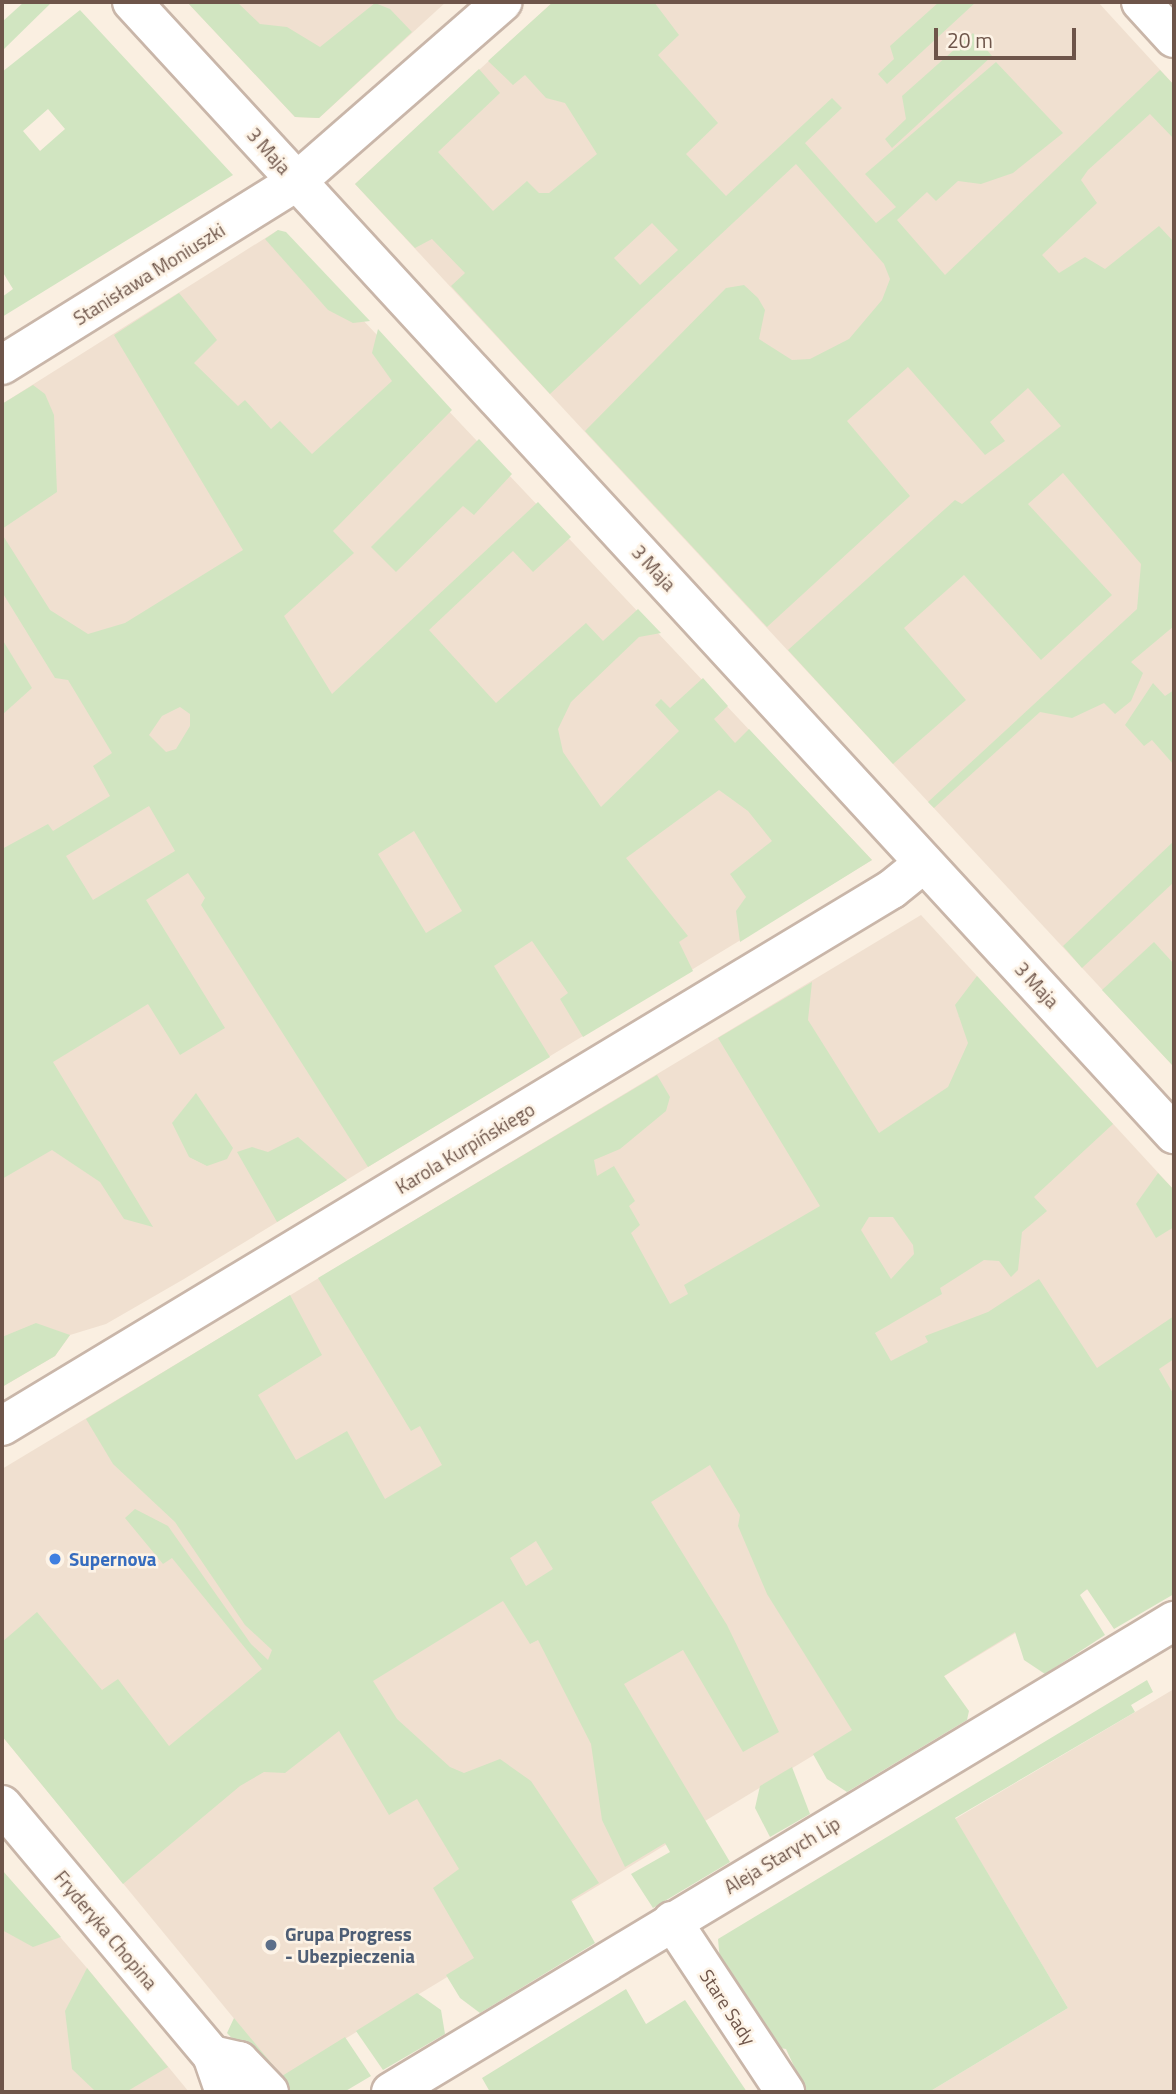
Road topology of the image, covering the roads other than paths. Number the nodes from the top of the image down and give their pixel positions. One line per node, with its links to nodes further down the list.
1 (132, 2): 5 (street, 3 Maja)
2 (502, 2): 5 (street, Stanisława Moniuszki)
3 (1141, 2): 4 (street)
4 (1174, 38)
5 (296, 182): 6 (street, Stanisława Moniuszki); 7 (street, 3 Maja)
6 (2, 365)
7 (925, 863): 8 (street, 3 Maja); 9 (street, Karola Kurpińskiego)
8 (1174, 1134)
9 (2, 1426)
10 (1174, 1621): 12 (street, Aleja Starych Lip)
11 (2, 1805): 13 (street, Fryderyka Chopina)
12 (672, 1921): 16 (street, Aleja Starych Lip); 17 (street, Stare Sady)
13 (212, 2055): 14 (street, Fryderyka Chopina); 15 (street)
14 (225, 2092)
15 (269, 2092)
16 (391, 2092)
17 (785, 2092)

